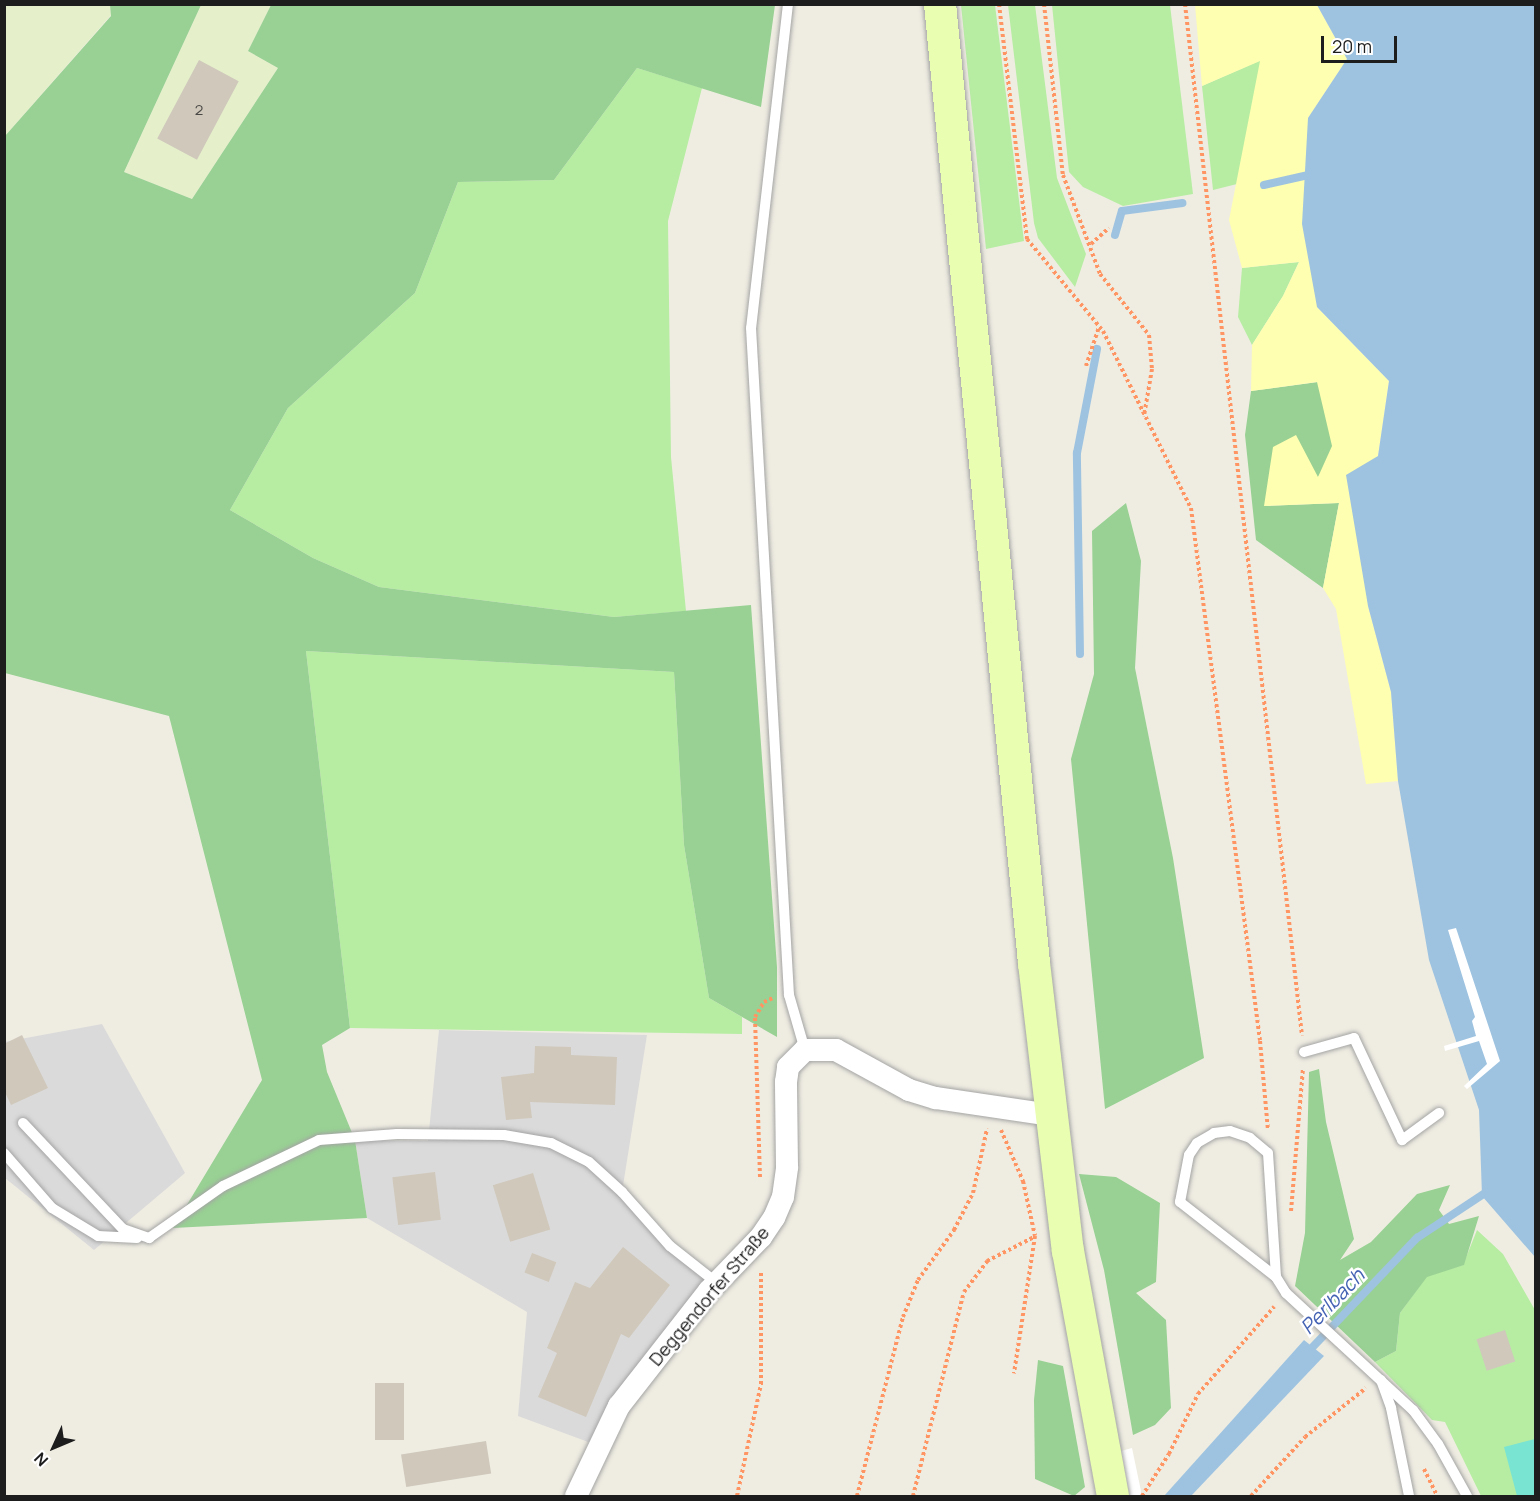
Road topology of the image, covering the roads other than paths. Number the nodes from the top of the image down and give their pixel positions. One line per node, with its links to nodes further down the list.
1 (788, 4): 3 (lane)
2 (940, 4): 6 (main road)
3 (805, 1050): 6 (street); 11 (street, Deggendorfer Straße)
4 (1304, 1052): 5 (lane)
5 (1439, 1113)
6 (1052, 1114): 14 (main road)
7 (23, 1123): 9 (lane)
8 (4, 1153): 9 (lane)
9 (149, 1238): 11 (lane)
10 (1276, 1277): 10 (lane); 12 (lane)
11 (717, 1283): 13 (street, Deggendorfer Straße)
12 (1380, 1377): 15 (lane); 16 (lane)
13 (576, 1497)
14 (1113, 1497)
15 (1409, 1497)
16 (1467, 1497)

